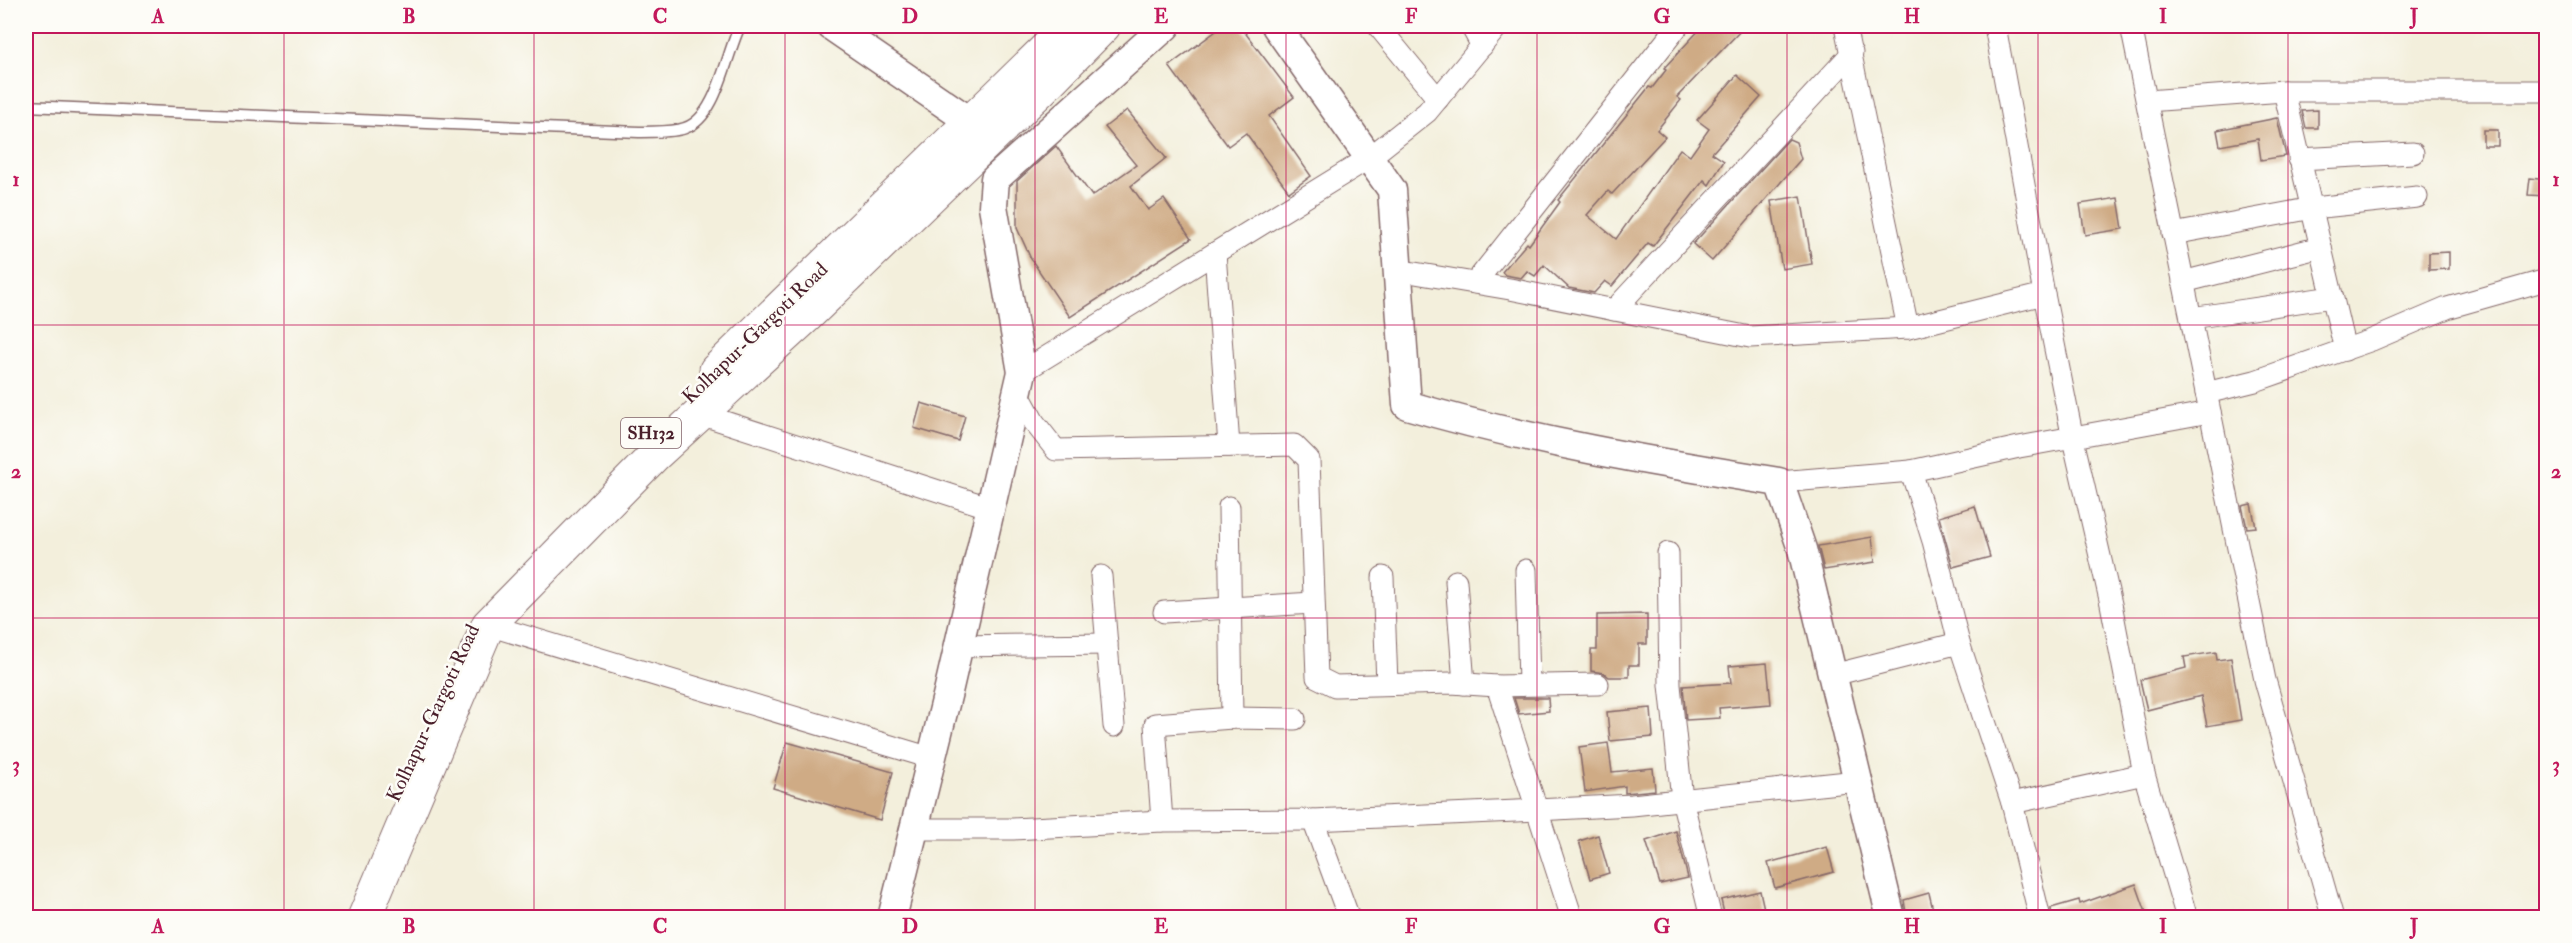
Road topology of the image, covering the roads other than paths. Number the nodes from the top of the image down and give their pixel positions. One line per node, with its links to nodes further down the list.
1 (740, 26): 20 (lane)
2 (831, 26): 21 (street)
3 (1069, 26): 21 (main road, Kolhapur-Gargoti Road / SH132)
4 (1104, 26): 21 (main road)
5 (1166, 26): 25 (street)
6 (1276, 26): 23 (street)
7 (1378, 26): 18 (street)
8 (1470, 26): 14 (street)
9 (1498, 26): 14 (street)
10 (1677, 26): 34 (street)
11 (1845, 26): 15 (street)
12 (1995, 26): 35 (street)
13 (2131, 26): 19 (street)
14 (1482, 46): 18 (street)
15 (1852, 53): 37 (street); 39 (street)
16 (2284, 91): 17 (street); 19 (street); 24 (street)
17 (2547, 92)
18 (1438, 99): 23 (street)
19 (2147, 101): 28 (street)
20 (26, 106)
21 (977, 134): 25 (street); 43 (main road); 80 (main road, Kolhapur-Gargoti Road / SH132)
22 (2413, 153): 24 (street)
23 (1369, 158): 30 (street); 31 (street)
24 (2299, 159): 27 (street)
25 (994, 179): 41 (street)
26 (2417, 197): 27 (street)
27 (2313, 208): 28 (street); 29 (street)
28 (2174, 234): 33 (street)
29 (2320, 247): 33 (street); 36 (street)
30 (1215, 253): 41 (street); 45 (street)
31 (1397, 270): 34 (street); 47 (street)
32 (2547, 280): 40 (street)
33 (2183, 282): 38 (street)
34 (1475, 283): 37 (street)
35 (2044, 294): 39 (street); 44 (street)
36 (2332, 297): 38 (street); 40 (street)
37 (1614, 310): 39 (street)
38 (2191, 318): 42 (street)
39 (1908, 328)
40 (2345, 350): 42 (street)
41 (1020, 381): 45 (street); 49 (street)
42 (2208, 403): 44 (street); 89 (street)
43 (700, 414): 49 (street); 58 (main road)
44 (2073, 438): 46 (street); 72 (street)
45 (1229, 446): 55 (street)
46 (1911, 471): 47 (street); 59 (street)
47 (1779, 483): 62 (street)
48 (1229, 507): 56 (street)
49 (991, 508): 61 (street)
50 (1668, 553): 74 (street)
51 (1526, 570): 65 (street)
52 (1101, 576): 60 (street)
53 (1383, 577): 63 (street)
54 (1456, 581): 64 (street)
55 (1312, 603): 56 (street); 63 (street)
56 (1230, 608): 57 (street); 68 (street)
57 (1164, 612)
58 (488, 625): 71 (street); 81 (main road)
59 (1959, 643): 62 (street); 75 (street)
60 (1107, 644): 61 (street); 70 (street)
61 (958, 646): 71 (street)
62 (1833, 675): 73 (street)
63 (1387, 684): 64 (street)
64 (1464, 684): 67 (street)
65 (1529, 684): 66 (street); 67 (street)
66 (1598, 684)
67 (1497, 686): 76 (street)
68 (1232, 718): 69 (street); 78 (street)
69 (1295, 719)
70 (1114, 726)
71 (931, 758): 79 (street)
72 (2144, 774): 75 (street); 88 (street)
73 (1857, 781): 74 (street); 86 (street)
74 (1682, 799): 76 (street); 85 (street)
75 (2012, 803): 87 (street)
76 (1537, 810): 77 (street); 84 (street)
77 (1313, 820): 78 (street); 83 (street)
78 (1162, 821): 79 (street)
79 (913, 829): 82 (street)
80 (343, 918)
81 (364, 918)
82 (892, 918)
83 (1349, 918)
84 (1572, 918)
85 (1711, 918)
86 (1891, 918)
87 (2040, 918)
88 (2187, 918)
89 (2332, 918)

